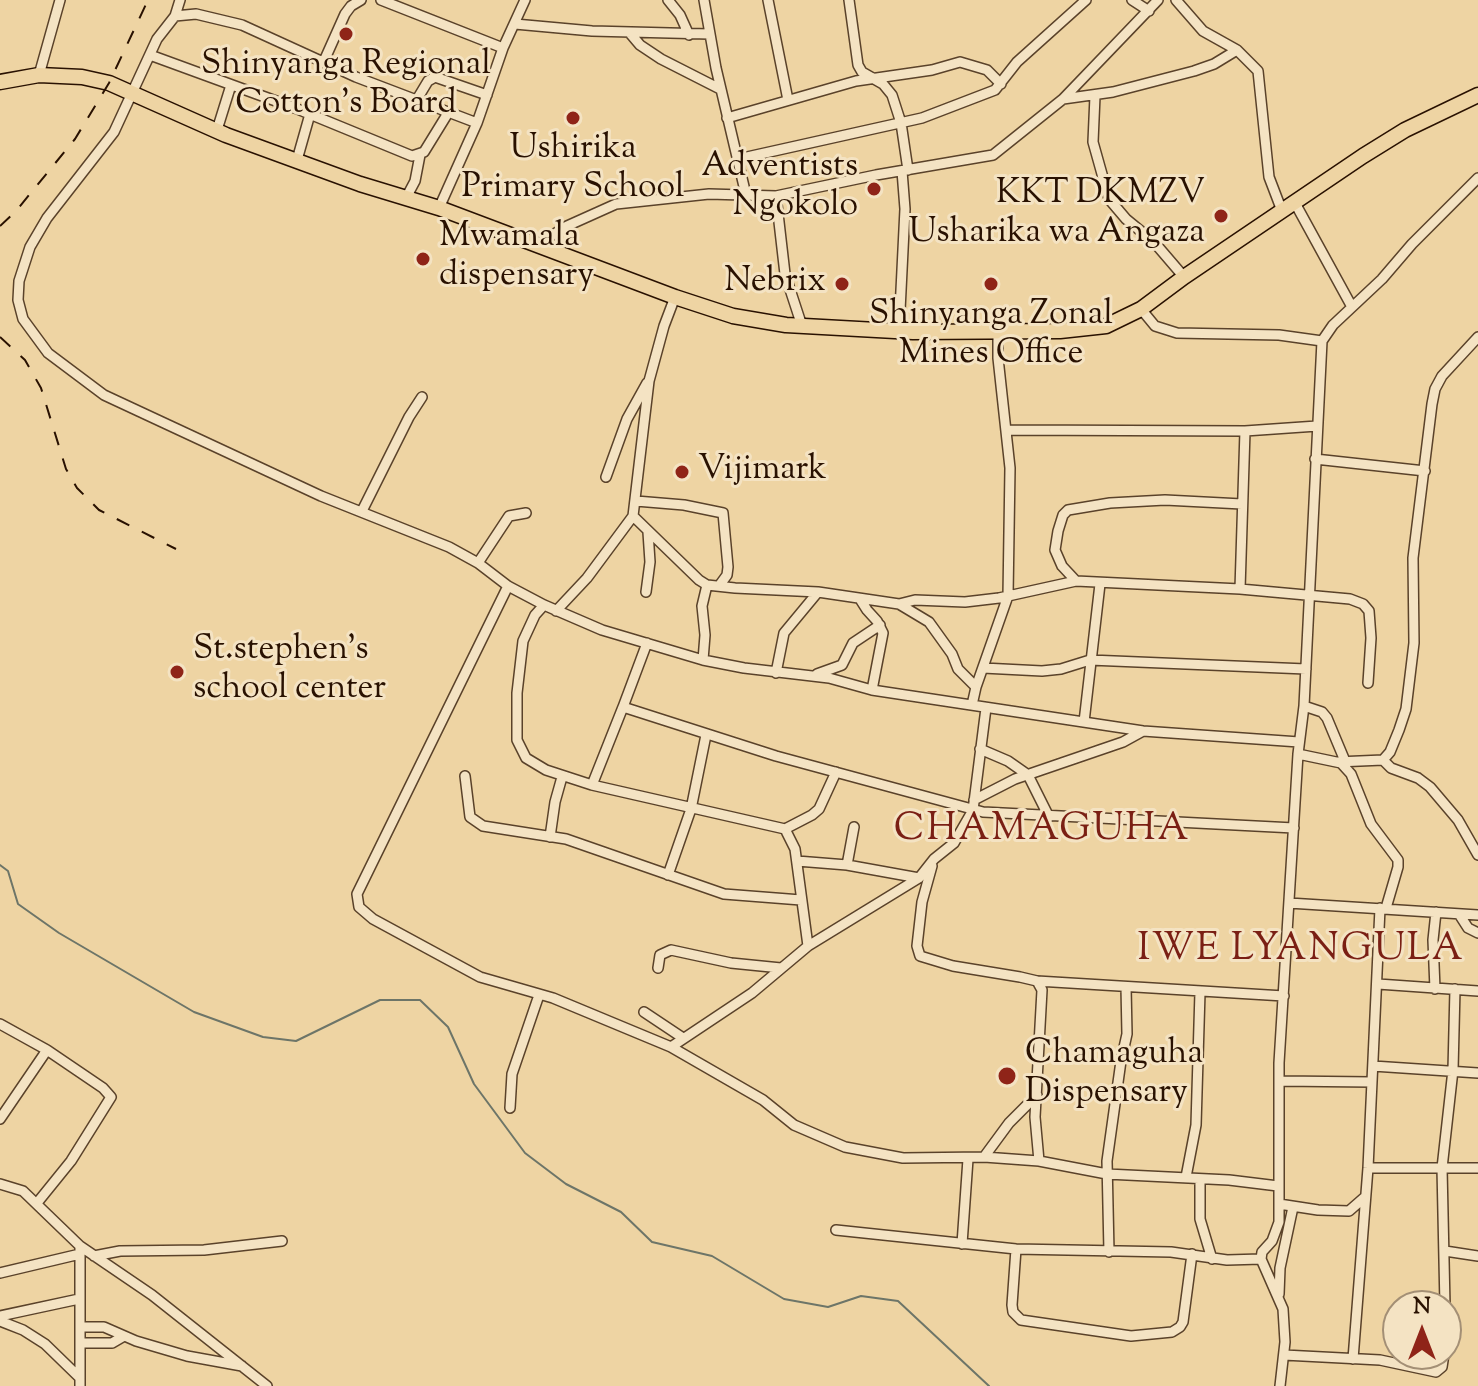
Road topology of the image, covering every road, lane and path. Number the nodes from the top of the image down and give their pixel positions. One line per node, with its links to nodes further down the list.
1 (60, 0): 24 (street)
2 (180, 0): 15 (street)
3 (361, 0): 23 (street)
4 (381, 0): 20 (street)
5 (525, 0): 16 (street)
6 (668, 0): 19 (street)
7 (704, 0): 18 (street)
8 (768, 0): 35 (street)
9 (849, 0): 25 (street)
10 (1086, 0): 27 (street)
11 (1132, 0): 14 (street)
12 (1158, 0): 14 (street)
13 (1176, 0): 21 (street)
14 (1149, 11): 34 (street)
15 (175, 16): 22 (street); 23 (street)
16 (515, 24): 17 (street); 20 (street)
17 (629, 32): 19 (street); 29 (street)
18 (709, 34): 19 (street); 29 (street)
19 (689, 35)
20 (503, 48): 31 (street)
21 (1237, 50): 33 (street); 51 (street)
22 (150, 55): 28 (street); 30 (street)
23 (324, 61): 36 (street)
24 (39, 75): 26 (highway); 30 (highway)
25 (875, 79): 27 (street); 35 (street); 41 (street)
26 (0, 82)
27 (1001, 84): 41 (street)
28 (231, 85): 38 (street); 42 (street)
29 (720, 89): 39 (street)
30 (134, 92): 42 (highway); 73 (street)
31 (487, 95): 36 (street); 40 (street)
32 (1478, 95): 51 (highway)
33 (1095, 96): 34 (street); 54 (street)
34 (1063, 99): 46 (street)
35 (788, 100): 39 (street)
36 (416, 101): 37 (street)
37 (448, 113): 40 (street); 43 (street)
38 (310, 114): 43 (street); 45 (street)
39 (727, 118): 44 (street)
40 (477, 123): 52 (street)
41 (901, 123): 44 (street); 46 (street)
42 (217, 130): 45 (highway)
43 (420, 155): 50 (street)
44 (738, 159): 48 (street)
45 (297, 160): 50 (highway)
46 (905, 171): 49 (street); 59 (street)
47 (1478, 178): 56 (street)
48 (746, 195): 49 (street); 53 (street)
49 (776, 196): 58 (street)
50 (406, 198): 52 (highway)
51 (1288, 207): 54 (highway); 56 (street)
52 (439, 208): 53 (highway)
53 (538, 244): 55 (highway)
54 (1184, 277): 57 (highway)
55 (675, 297): 58 (highway); 63 (street)
56 (1352, 307): 62 (street)
57 (1141, 309): 60 (highway); 62 (street)
58 (802, 326): 59 (highway)
59 (899, 331): 60 (highway)
60 (998, 332): 66 (street)
61 (1478, 337): 69 (street)
62 (1322, 341): 65 (street)
63 (649, 381): 70 (street); 71 (street)
64 (422, 397): 73 (street)
65 (1317, 426): 67 (street); 68 (street)
66 (1006, 430): 67 (street); 87 (street)
67 (1245, 431): 72 (street)
68 (1315, 459): 69 (street); 86 (street)
69 (1425, 471): 115 (street)
70 (606, 477)
71 (636, 501): 75 (street); 82 (street)
72 (1242, 504): 78 (street); 83 (street)
73 (362, 511): 77 (street)
74 (526, 513): 77 (street)
75 (633, 516): 76 (street); 92 (street)
76 (648, 532): 80 (street); 84 (street)
77 (478, 563): 81 (street)
78 (1076, 581): 79 (street); 87 (street)
79 (1100, 584): 83 (street); 97 (street)
80 (707, 585): 82 (street); 96 (street)
81 (508, 586): 91 (street); 152 (street)
82 (719, 586): 85 (street)
83 (1240, 589): 86 (street)
84 (646, 592)
85 (818, 592): 88 (street); 100 (street)
86 (1309, 594): 99 (street); 102 (street)
87 (1008, 596): 89 (street); 98 (street)
88 (860, 599): 90 (street); 94 (street)
89 (919, 600): 90 (street); 93 (street)
90 (899, 604): 93 (street)
91 (544, 605): 92 (street); 120 (street)
92 (556, 611): 95 (street)
93 (927, 619): 103 (street)
94 (880, 625): 101 (street); 104 (street)
95 (647, 643): 96 (street); 107 (street)
96 (703, 660): 100 (street)
97 (1090, 660): 98 (street); 99 (street); 109 (street)
98 (983, 668): 103 (street)
99 (1306, 669): 106 (street)
100 (776, 673): 101 (street)
101 (810, 676): 104 (street)
102 (1368, 683)
103 (976, 687): 105 (street)
104 (872, 690): 105 (street)
105 (972, 705): 108 (street)
106 (1304, 706): 112 (street); 116 (street)
107 (623, 707): 111 (street); 121 (street)
108 (986, 708): 109 (street); 113 (street)
109 (1084, 722): 110 (street)
110 (1143, 731): 112 (street); 118 (street)
111 (706, 735): 117 (street); 123 (street)
112 (1299, 742): 114 (street)
113 (980, 749): 118 (street); 122 (street)
114 (1298, 754): 116 (street); 126 (street)
115 (1383, 760): 116 (street); 129 (street)
116 (1341, 761): 137 (street)
117 (836, 772): 122 (street); 127 (street)
118 (1028, 775): 122 (street); 124 (street)
119 (465, 776): 128 (street)
120 (562, 777): 121 (street); 128 (street)
121 (592, 785): 123 (street)
122 (974, 805): 124 (street); 130 (street)
123 (691, 809): 127 (street); 133 (street)
124 (1049, 817): 126 (street)
125 (854, 827): 132 (street)
126 (1294, 828): 136 (street)
127 (785, 829): 131 (street)
128 (550, 837): 133 (street)
129 (1478, 855)
130 (934, 859): 134 (street); 145 (street)
131 (797, 861): 132 (street); 135 (street)
132 (847, 865): 134 (street)
133 (668, 875): 135 (street)
134 (919, 878): 142 (street)
135 (801, 900): 142 (street)
136 (1289, 903): 137 (street); 153 (street)
137 (1383, 908): 138 (street); 146 (street)
138 (1436, 912): 139 (street); 148 (street)
139 (1459, 914): 140 (street); 141 (street)
140 (1478, 915)
141 (1478, 933)
142 (808, 946): 144 (street)
143 (658, 968): 144 (street)
144 (781, 968): 157 (street)
145 (1037, 981): 147 (street); 165 (street)
146 (1378, 984): 148 (street); 160 (street)
147 (1126, 987): 151 (street); 174 (street)
148 (1435, 989): 149 (street)
149 (1455, 989): 150 (street); 161 (street)
150 (1478, 991)
151 (1200, 992): 153 (street); 175 (street)
152 (539, 995): 158 (street); 166 (street)
153 (1284, 996): 163 (street)
154 (644, 1012): 157 (street)
155 (3, 1025): 156 (street); 159 (street)
156 (0, 1037)
157 (683, 1038): 158 (street)
158 (671, 1047): 169 (street)
159 (47, 1050): 167 (street); 180 (street)
160 (1373, 1066): 161 (street); 164 (street)
161 (1453, 1070): 162 (street); 172 (street)
162 (1478, 1073)
163 (1280, 1081): 164 (street); 178 (street)
164 (1372, 1082): 171 (street)
165 (1037, 1095): 168 (street); 170 (street)
166 (510, 1108)
167 (0, 1119)
168 (984, 1157): 169 (street); 170 (street)
169 (968, 1159): 187 (street)
170 (1039, 1161): 174 (street)
171 (1368, 1168): 172 (street); 179 (street)
172 (1442, 1168): 173 (street); 190 (street)
173 (1478, 1168)
174 (1107, 1174): 175 (street); 191 (street)
175 (1186, 1177): 176 (street)
176 (1200, 1179): 178 (street); 195 (street)
177 (1, 1183): 180 (street)
178 (1278, 1186): 181 (street)
179 (1365, 1197): 183 (street); 184 (street)
180 (37, 1203): 189 (street)
181 (1279, 1204): 182 (street); 196 (street)
182 (1293, 1207): 183 (street); 199 (street)
183 (1352, 1211): 184 (street)
184 (1364, 1229): 206 (street)
185 (836, 1230): 187 (street)
186 (282, 1241): 193 (street)
187 (962, 1244): 188 (street)
188 (1016, 1249): 191 (street); 192 (street)
189 (80, 1250): 193 (street); 197 (street); 200 (street)
190 (1445, 1251): 194 (street); 198 (street)
191 (1109, 1252): 192 (street)
192 (1192, 1254): 195 (street)
193 (94, 1256): 208 (street)
194 (1478, 1256)
195 (1212, 1259): 196 (street)
196 (1261, 1259): 199 (street)
197 (0, 1273)
198 (1445, 1290)
199 (1279, 1298): 205 (street)
200 (79, 1299): 201 (street); 202 (street)
201 (0, 1318): 209 (street)
202 (80, 1327): 203 (street); 204 (street)
203 (124, 1336): 204 (street); 208 (street)
204 (80, 1343): 209 (street)
205 (1284, 1355): 206 (street); 211 (street)
206 (1353, 1359): 207 (street)
207 (1382, 1360)
208 (242, 1366): 210 (street)
209 (80, 1382)
210 (267, 1386)
211 (1280, 1386)

